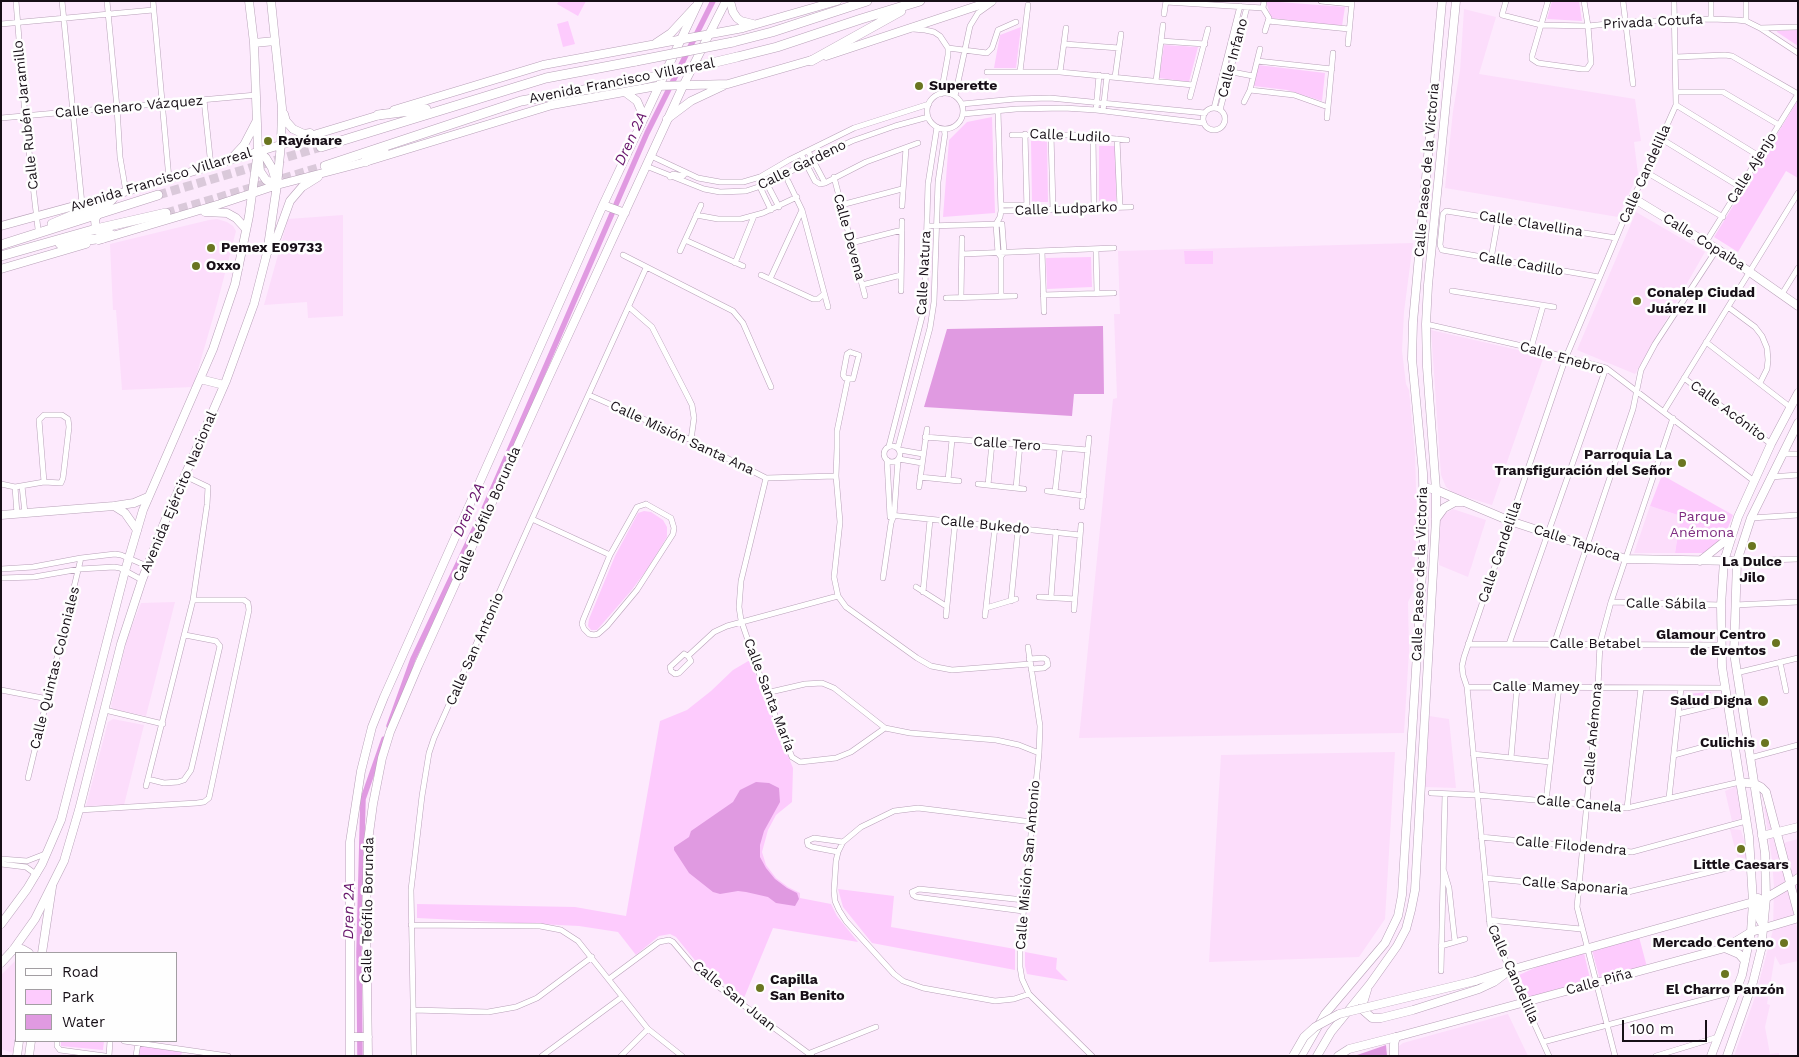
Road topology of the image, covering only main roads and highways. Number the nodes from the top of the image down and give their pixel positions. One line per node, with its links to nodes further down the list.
1 (249, 1): 16 (main road, Avenida Ejército Nacional)
2 (271, 1): 15 (main road, Avenida Ejército Nacional)
3 (726, 1): 13 (main road, Calle Teófilo Borunda)
4 (730, 1): 12 (main road)
5 (837, 1): 12 (main road, Avenida Francisco Villarreal)
6 (867, 1): 24 (highway, Avenida Francisco Villarreal, bridge)
7 (994, 1): 18 (main road)
8 (1442, 1): 62 (main road, Calle Paseo de la Victoria)
9 (1456, 1): 63 (main road, Calle Paseo de la Victoria)
10 (918, 2): 18 (highway); 29 (highway, Avenida Francisco Villarreal, bridge)
11 (697, 4): 14 (main road, Calle Teófilo Borunda); 17 (main road)
12 (755, 25): 13 (main road, Avenida Francisco Villarreal)
13 (706, 36): 14 (main road, Avenida Francisco Villarreal); 21 (main road, Calle Teófilo Borunda)
14 (682, 39): 17 (main road, Avenida Francisco Villarreal); 20 (main road, Calle Teófilo Borunda)
15 (275, 41): 16 (main road); 23 (main road, Avenida Ejército Nacional)
16 (254, 43): 27 (main road, Avenida Ejército Nacional)
17 (653, 45): 25 (main road, Avenida Francisco Villarreal)
18 (811, 61): 19 (main road)
19 (728, 84): 21 (main road, Avenida Francisco Villarreal); 28 (main road)
20 (661, 86): 21 (main road, Avenida Francisco Villarreal); 22 (main road, Avenida Francisco Villarreal); 26 (main road, Calle Teófilo Borunda)
21 (680, 86): 28 (main road, Calle Teófilo Borunda)
22 (625, 92): 26 (main road); 35 (main road, Avenida Francisco Villarreal)
23 (282, 108): 30 (main road); 31 (main road, Avenida Ejército Nacional)
24 (441, 110): 25 (highway); 32 (highway, Avenida Francisco Villarreal)
25 (378, 115): 30 (main road, Avenida Francisco Villarreal)
26 (644, 117): 42 (main road, Calle Teófilo Borunda)
27 (257, 120): 33 (main road, Avenida Ejército Nacional); 34 (main road)
28 (667, 120): 44 (main road, Calle Teófilo Borunda)
29 (461, 121): 35 (highway); 36 (highway, Avenida Francisco Villarreal)
30 (319, 132): 31 (main road, Avenida Francisco Villarreal)
31 (281, 144): 33 (main road, Avenida Francisco Villarreal); 37 (main road, Avenida Ejército Nacional)
32 (321, 147)
33 (258, 151): 34 (main road, Avenida Francisco Villarreal); 37 (main road); 37 (main road); 39 (main road, Avenida Ejército Nacional)
34 (231, 159): 38 (main road, Avenida Francisco Villarreal)
35 (365, 162): 36 (main road, Avenida Francisco Villarreal)
36 (327, 168): 37 (main road, Avenida Francisco Villarreal); 53 (main road)
37 (277, 185): 39 (main road, Avenida Francisco Villarreal); 53 (main road, Avenida Ejército Nacional)
38 (122, 193): 46 (main road); 47 (main road, Avenida Francisco Villarreal); 52 (highway)
39 (252, 194): 43 (main road, Avenida Francisco Villarreal); 49 (main road, Avenida Ejército Nacional)
40 (158, 195): 46 (highway, Avenida Francisco Villarreal)
41 (1633, 198): 57 (main road, Calle Copaiba)
42 (606, 206): 44 (main road); 76 (main road, Calle Teófilo Borunda)
43 (193, 212): 49 (main road); 50 (main road, Avenida Francisco Villarreal)
44 (622, 212): 77 (main road, Calle Teófilo Borunda)
45 (166, 213): 48 (highway, Avenida Francisco Villarreal)
46 (97, 215): 48 (main road); 52 (highway, Avenida Francisco Villarreal)
47 (1, 226)
48 (96, 229): 50 (main road); 54 (highway, Avenida Francisco Villarreal)
49 (246, 229): 58 (main road, Avenida Ejército Nacional)
50 (124, 233): 51 (main road, Avenida Francisco Villarreal)
51 (103, 238): 54 (highway); 56 (main road, Avenida Francisco Villarreal)
52 (1, 244)
53 (267, 253): 59 (main road, Avenida Ejército Nacional)
54 (11, 254): 55 (highway, Avenida Francisco Villarreal)
55 (1, 256)
56 (1, 269)
57 (1798, 306)
58 (200, 379): 59 (main road); 64 (main road, Avenida Ejército Nacional)
59 (224, 386): 88 (main road, Avenida Ejército Nacional)
60 (1798, 393): 70 (main road)
61 (1798, 422): 73 (main road)
62 (1424, 487): 63 (main road, Calle Tapioca); 74 (main road, Calle Paseo de la Victoria)
63 (1436, 490): 65 (main road, Calle Tapioca); 68 (main road, Calle Paseo de la Victoria)
64 (148, 497): 66 (main road); 69 (main road, Avenida Ejército Nacional)
65 (1462, 502): 68 (main road); 71 (main road, Calle Tapioca)
66 (114, 506): 67 (main road); 69 (main road)
67 (1, 515)
68 (1436, 519): 75 (main road, Calle Paseo de la Victoria)
69 (137, 530): 92 (main road, Avenida Ejército Nacional)
70 (1731, 536): 71 (main road); 72 (main road)
71 (1700, 561): 72 (main road, Calle Tapioca)
72 (1724, 561): 73 (main road, Calle Tapioca); 80 (main road)
73 (1738, 561): 81 (main road)
74 (1420, 598): 75 (main road); 78 (main road, Calle Paseo de la Victoria)
75 (1429, 646): 79 (main road, Calle Paseo de la Victoria)
76 (404, 657): 77 (main road); 105 (main road, Calle Teófilo Borunda)
77 (416, 665): 105 (main road, Calle Teófilo Borunda)
78 (1413, 725): 79 (main road); 114 (main road, Calle Paseo de la Victoria)
79 (1422, 768): 104 (main road, Calle Paseo de la Victoria)
80 (1740, 782): 81 (main road, Calle Canela); 85 (main road)
81 (1755, 784): 83 (main road); 84 (main road)
82 (1798, 828): 83 (main road)
83 (1778, 833): 84 (main road); 87 (main road)
84 (1762, 836): 89 (main road)
85 (1749, 837): 89 (main road); 89 (main road)
86 (1798, 878): 87 (main road)
87 (1790, 884): 89 (main road); 90 (main road)
88 (52, 887): 97 (main road, Avenida Ejército Nacional); 99 (main road)
89 (1759, 900): 93 (main road); 94 (main road); 102 (main road)
90 (1798, 913)
91 (1798, 918): 93 (main road, Calle Piña)
92 (1, 924)
93 (1764, 927): 94 (main road, Calle Piña); 103 (main road)
94 (1751, 932): 95 (main road, Calle Piña); 96 (main road)
95 (1725, 948): 100 (main road); 106 (main road, Calle Piña)
96 (1748, 948): 100 (main road); 103 (main road)
97 (13, 950): 98 (main road); 101 (main road, Avenida Ejército Nacional)
98 (28, 952)
99 (42, 952)
100 (1745, 961): 118 (main road)
101 (1, 963)
102 (1510, 970): 104 (main road); 113 (main road, bridge)
103 (1753, 982): 119 (main road)
104 (1370, 984): 115 (main road, Calle Paseo de la Victoria)
105 (360, 1037): 111 (main road, Calle Teófilo Borunda); 112 (main road, Calle Teófilo Borunda)
106 (1396, 1037): 116 (main road, Calle Piña); 117 (main road)
107 (19, 1042): 109 (main road)
108 (30, 1042): 110 (main road)
109 (16, 1056)
110 (28, 1056)
111 (350, 1056)
112 (368, 1056)
113 (1293, 1056)
114 (1301, 1056)
115 (1317, 1056)
116 (1338, 1056)
117 (1394, 1056)
118 (1711, 1056)
119 (1727, 1056)

